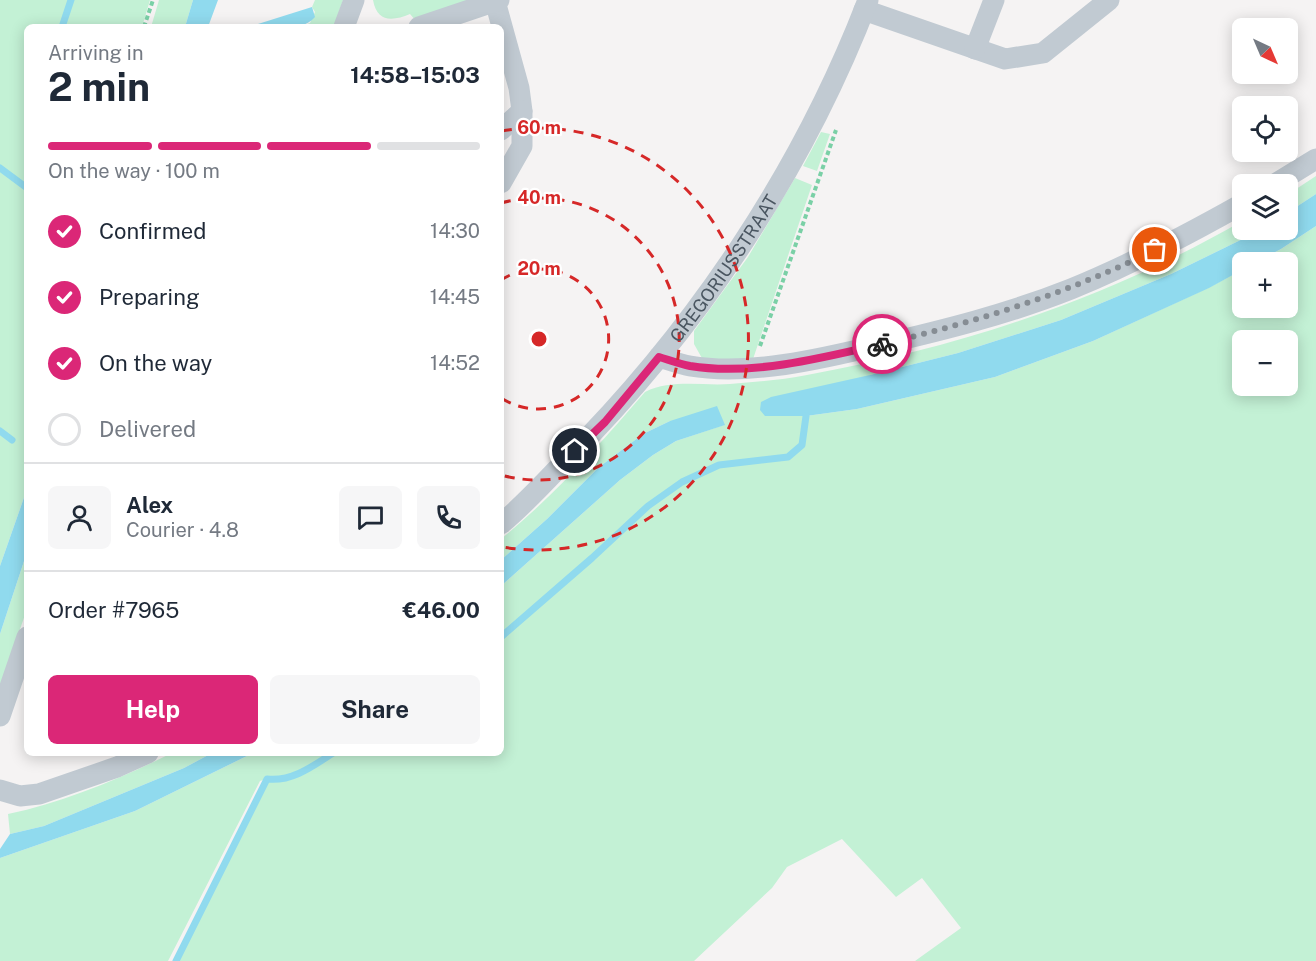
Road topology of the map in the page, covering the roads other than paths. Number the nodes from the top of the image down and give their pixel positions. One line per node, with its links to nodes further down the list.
1 (354, 0): 6 (street)
2 (994, 0): 10 (street)
3 (1109, 0): 10 (street)
4 (497, 1): 7 (street); 8 (street)
5 (866, 5): 10 (street); 17 (street, GREGORIUSSTRAAT)
6 (345, 24)
7 (427, 24)
8 (503, 24)
9 (504, 29): 11 (street)
10 (975, 49)
11 (522, 111): 12 (street); 15 (street)
12 (504, 127)
13 (1316, 159): 14 (street)
14 (1291, 174)
15 (504, 178)
16 (1232, 210): 17 (street)
17 (659, 357): 18 (street, GREGORIUSSTRAAT)
18 (504, 521)
19 (24, 646): 20 (street)
20 (0, 716)
21 (141, 756): 22 (street)
22 (2, 791)

